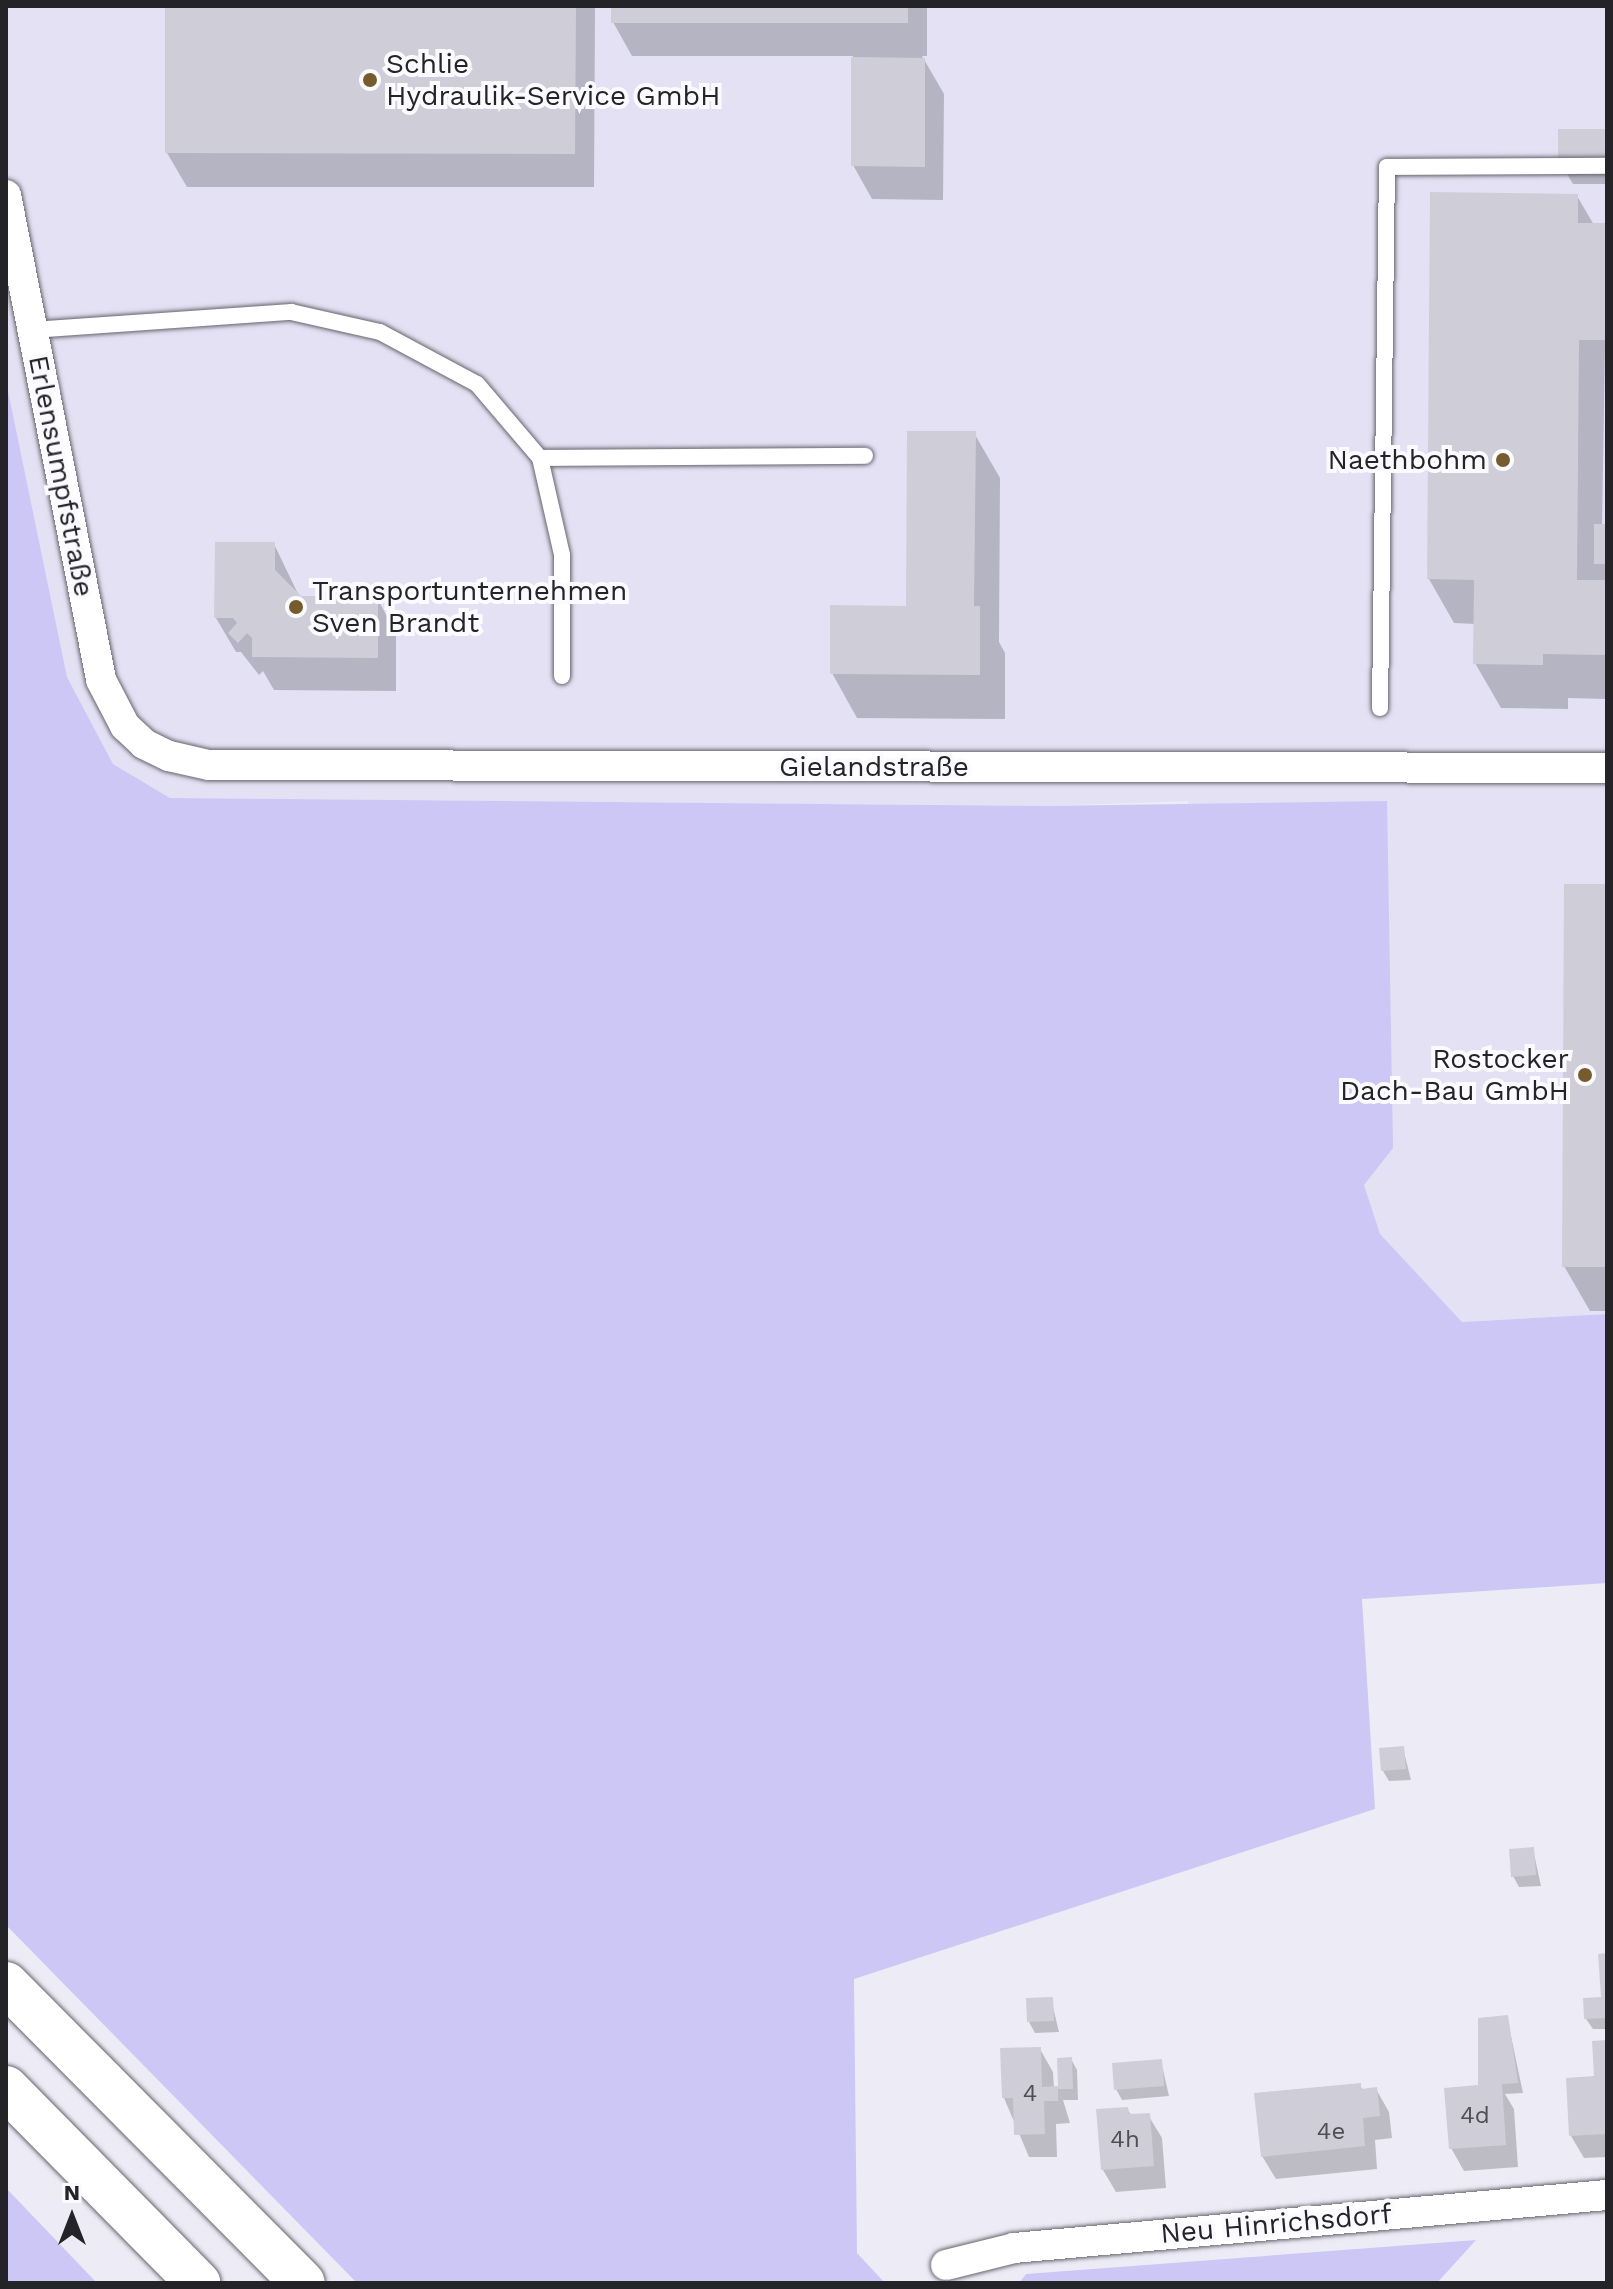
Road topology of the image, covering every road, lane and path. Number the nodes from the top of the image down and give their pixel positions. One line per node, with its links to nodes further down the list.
1 (1607, 166): 7 (lane)
2 (6, 195): 3 (street, Erlensumpfstraße)
3 (32, 330): 5 (lane); 8 (street, Erlensumpfstraße)
4 (865, 456): 5 (lane)
5 (540, 458): 6 (lane)
6 (562, 676)
7 (1380, 708)
8 (144, 744): 9 (street, Gielandstraße)
9 (1607, 768)
10 (6, 1984): 15 (highway)
11 (6, 2088): 14 (highway)
12 (1607, 2195): 13 (street, Neu Hinrichsdorf)
13 (946, 2265)
14 (198, 2283)
15 (303, 2283)

